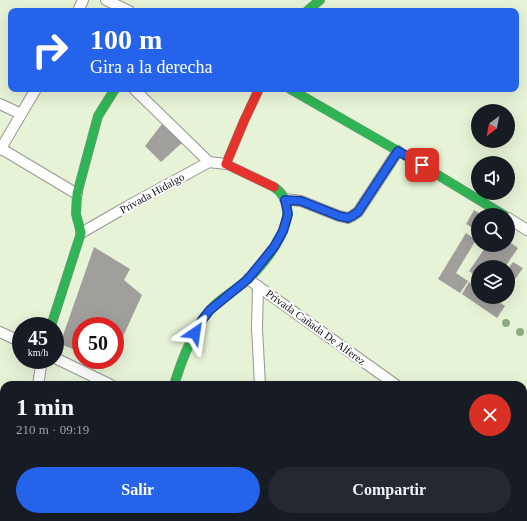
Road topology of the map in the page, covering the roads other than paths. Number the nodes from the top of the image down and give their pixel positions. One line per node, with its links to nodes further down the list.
1 (106, 0): 3 (street)
2 (320, 0): 4 (street)
3 (123, 8)
4 (311, 8)
5 (34, 92): 11 (street)
6 (113, 92): 16 (street)
7 (137, 92): 14 (street)
8 (258, 92): 15 (street)
9 (295, 92): 13 (street)
10 (0, 104): 11 (street)
11 (21, 114): 12 (street)
12 (0, 149): 16 (street)
13 (398, 151): 17 (street); 18 (street)
14 (209, 162): 15 (street); 21 (street, Privada Hidalgo)
15 (226, 164): 17 (street)
16 (77, 194): 21 (street)
17 (285, 200): 22 (street)
18 (492, 208)
19 (515, 222): 20 (street)
20 (527, 230)
21 (81, 232): 24 (street)
22 (248, 279): 23 (street, Privada Cañada De Alferez); 31 (street)
23 (258, 286): 32 (street); 33 (street, Privada Cañada De Alferez)
24 (54, 317)
25 (0, 332): 26 (street)
26 (12, 338)
27 (64, 362): 30 (street)
28 (41, 369): 29 (street)
29 (39, 381)
30 (104, 381)
31 (175, 381)
32 (262, 381)
33 (390, 381)

